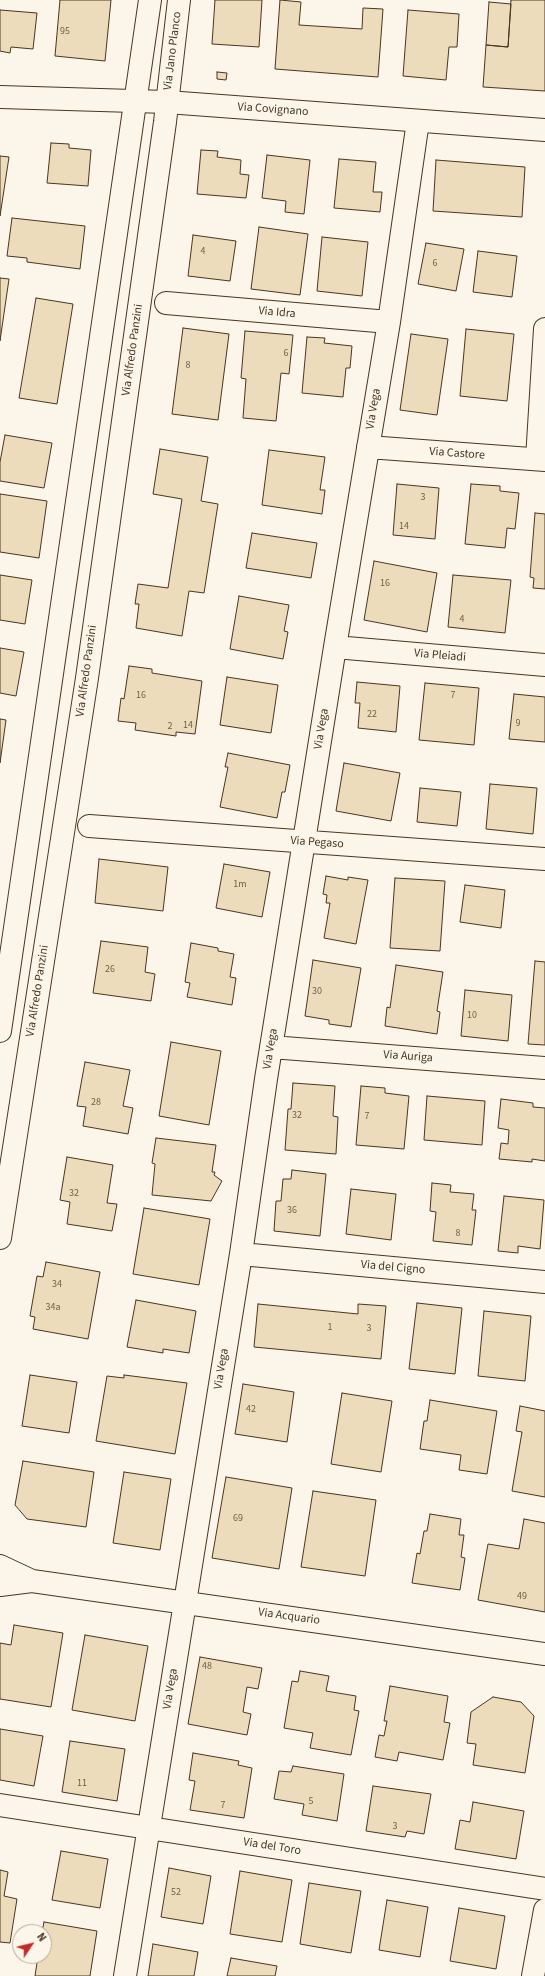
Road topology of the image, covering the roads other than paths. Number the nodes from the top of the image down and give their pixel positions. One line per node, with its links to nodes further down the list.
1 (150, 0): 4 (street)
2 (179, 0): 5 (street, Via Jano Planco)
3 (0, 97): 4 (street, Via Covignano)
4 (137, 101): 5 (street, Via Covignano); 18 (street)
5 (167, 102): 6 (street, Via Covignano); 21 (street, Via Alfredo Panzini)
6 (418, 121): 7 (street, Via Covignano); 9 (street, Via Vega)
7 (545, 130)
8 (166, 303): 9 (street, Via Idra)
9 (389, 322): 11 (street, Via Vega)
10 (545, 329): 12 (street)
11 (368, 447): 12 (street, Via Castore); 13 (street, Via Vega)
12 (541, 460)
13 (335, 647): 14 (street, Via Pleiadi); 16 (street, Via Vega)
14 (545, 665)
15 (89, 826): 16 (street, Via Pegaso)
16 (304, 842): 17 (street, Via Pegaso); 19 (street, Via Vega)
17 (545, 859)
18 (0, 1032)
19 (271, 1047): 20 (street, Via Auriga); 22 (street, Via Vega)
20 (545, 1068)
21 (0, 1238)
22 (241, 1254): 23 (street, Via del Cigno); 27 (street, Via Vega)
23 (545, 1282)
24 (0, 1566): 25 (street, Via Acquario)
25 (32, 1581): 26 (street, Via Acquario); 27 (street, Via Acquario)
26 (0, 1585)
27 (184, 1602): 28 (street, Via Acquario); 30 (street, Via Vega)
28 (545, 1654)
29 (0, 1805): 30 (street, Via del Toro)
30 (149, 1829): 31 (street, Via del Toro); 33 (street, Via Vega)
31 (545, 1889)
32 (545, 1910): 34 (street)
33 (125, 1976)
34 (534, 1976)

